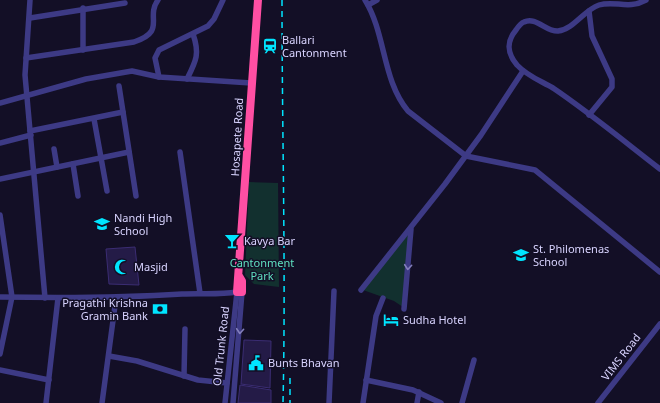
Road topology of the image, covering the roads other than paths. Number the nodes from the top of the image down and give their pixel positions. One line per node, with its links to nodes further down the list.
1 (30, 0): 11 (street)
2 (158, 0): 13 (street)
3 (223, 0): 12 (street)
4 (258, 0): 18 (highway, Hosapete Road)
5 (377, 0): 7 (street)
6 (646, 0): 10 (street)
7 (366, 2): 30 (street)
8 (125, 3): 9 (street)
9 (83, 8): 11 (street); 13 (street)
10 (589, 10): 15 (street); 23 (street)
11 (30, 18): 14 (street)
12 (193, 34): 16 (street); 17 (street)
13 (83, 50): 14 (street)
14 (26, 58): 20 (street)
15 (523, 70): 23 (street); 30 (street)
16 (159, 77): 17 (street); 20 (street)
17 (187, 79): 18 (street)
18 (251, 83): 45 (highway, Hosapete Road)
19 (119, 86): 22 (street)
20 (26, 96): 21 (street); 25 (street)
21 (0, 103)
22 (123, 112): 24 (street); 28 (street)
23 (589, 115): 34 (street)
24 (94, 118): 25 (street); 31 (street)
25 (30, 133): 26 (street); 35 (street)
26 (0, 143)
27 (54, 149): 33 (street)
28 (129, 152): 31 (street); 39 (street)
29 (180, 152): 46 (street)
30 (466, 156): 41 (street); 42 (street)
31 (101, 158): 32 (street); 37 (street)
32 (73, 164): 33 (street); 38 (street)
33 (57, 167): 35 (street)
34 (660, 169)
35 (32, 172): 36 (street); 49 (street)
36 (0, 179)
37 (107, 191)
38 (78, 196)
39 (136, 196)
40 (0, 215): 48 (street)
41 (411, 228): 43 (street); 53 (street, one-way to 53)
42 (660, 272)
43 (361, 290)
44 (334, 291): 69 (street)
45 (239, 292): 46 (street); 63 (street, Old Trunk Road); 68 (street, Old Trunk Road, one-way to 68)
46 (200, 293): 51 (street)
47 (0, 297): 48 (street)
48 (12, 297): 49 (street); 56 (street)
49 (45, 298): 50 (street)
50 (58, 298): 51 (street); 61 (street)
51 (116, 298): 57 (street)
52 (383, 298): 62 (street)
53 (404, 309)
54 (660, 324): 74 (street, VIMS Road)
55 (185, 329): 60 (street)
56 (0, 354)
57 (109, 356): 60 (street); 66 (street)
58 (474, 360): 73 (street)
59 (0, 370): 61 (street)
60 (184, 376): 63 (street)
61 (49, 380): 65 (street)
62 (366, 380): 64 (street); 70 (street)
63 (227, 383): 67 (street, Old Trunk Road)
64 (419, 392): 71 (street); 72 (street)
65 (46, 403)
66 (102, 403)
67 (225, 403)
68 (233, 403)
69 (329, 403)
70 (363, 403)
71 (417, 403)
72 (441, 403)
73 (462, 403)
74 (598, 403)

